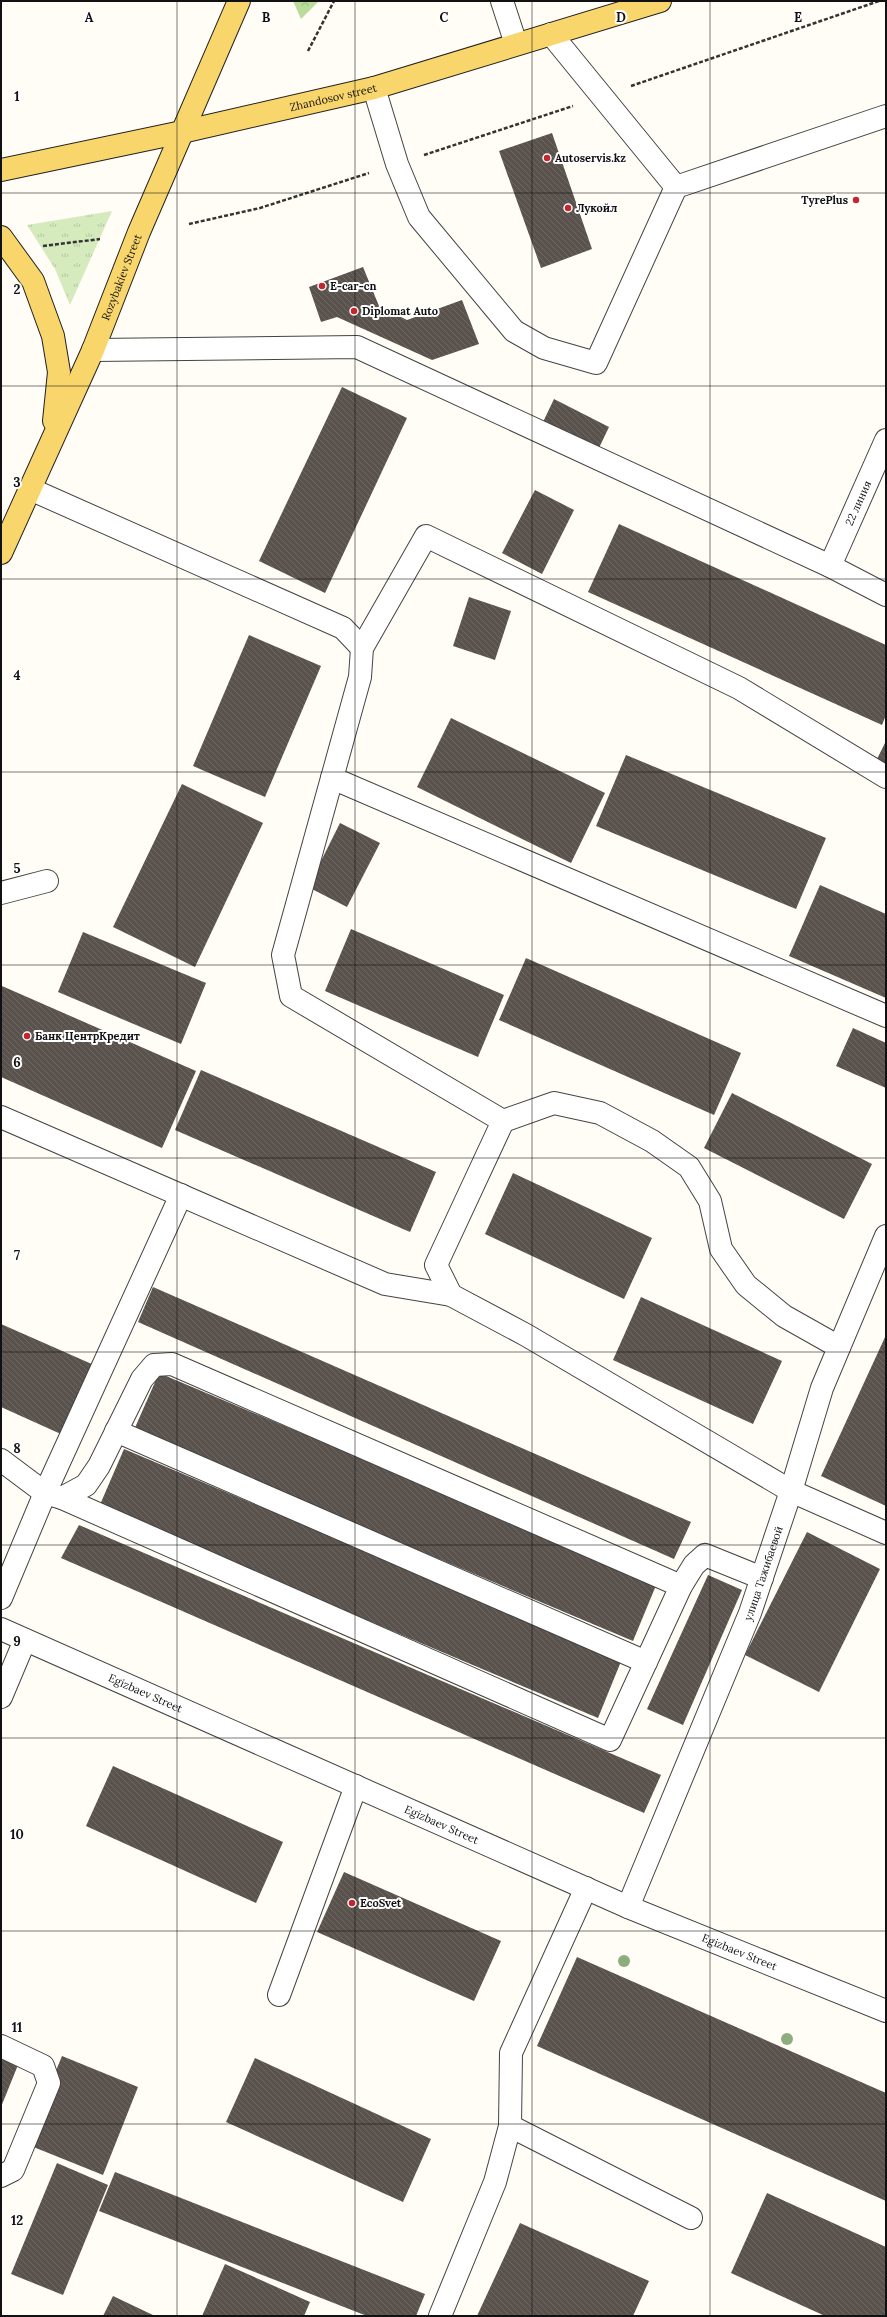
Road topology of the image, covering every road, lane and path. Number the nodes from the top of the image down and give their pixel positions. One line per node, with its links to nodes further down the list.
1 (239, 1): 12 (main road, Rozybakiev Street)
2 (334, 1): 8 (path)
3 (502, 1): 7 (street)
4 (660, 1): 6 (main road, Zhandosov street)
5 (879, 1): 10 (path)
6 (551, 34): 7 (main road, Zhandosov street); 10 (street)
7 (516, 44): 9 (main road, Zhandosov street)
8 (308, 51)
9 (374, 88): 12 (main road, Zhandosov street); 13 (street)
10 (603, 96): 13 (path); 15 (street)
11 (886, 116): 15 (street)
12 (182, 132): 14 (main road, Zhandosov street); 20 (main road, Rozybakiev Street)
13 (397, 164): 15 (street); 16 (path)
14 (1, 170)
15 (676, 187)
16 (189, 224)
17 (1, 237): 21 (main road)
18 (100, 239): 19 (path)
19 (38, 246)
20 (93, 350): 21 (main road, Rozybakiev Street); 25 (street)
21 (52, 440): 23 (main road, Rozybakiev Street)
22 (886, 440): 25 (street, 22 линия)
23 (30, 488): 24 (main road, Rozybakiev Street); 27 (street)
24 (1, 553)
25 (830, 566): 26 (street)
26 (886, 595)
27 (362, 648): 28 (street); 29 (street)
28 (332, 778): 32 (street); 34 (street)
29 (886, 778)
30 (47, 881): 31 (street)
31 (1, 893)
32 (886, 1016)
33 (1, 1117): 35 (street)
34 (503, 1121): 37 (street); 38 (street)
35 (181, 1195): 37 (street); 42 (street)
36 (886, 1236): 38 (street, улица Тажибаевой)
37 (451, 1295): 41 (street)
38 (839, 1347): 41 (street, улица Тажибаевой)
39 (116, 1431): 42 (street); 45 (street); 49 (street)
40 (1, 1460): 42 (street)
41 (791, 1491): 43 (street); 44 (street, улица Тажибаевой)
42 (53, 1495): 46 (street); 49 (street)
43 (886, 1533)
44 (762, 1578): 45 (street); 53 (street, улица Тажибаевой)
45 (681, 1586): 49 (street)
46 (1, 1598)
47 (1, 1629): 48 (street, Egizbaev Street)
48 (25, 1640): 50 (street); 51 (street, Egizbaev Street)
49 (646, 1662)
50 (1, 1697)
51 (356, 1786): 52 (street, Egizbaev Street); 54 (street)
52 (586, 1888): 53 (street, Egizbaev Street); 57 (street)
53 (628, 1907): 55 (street, Egizbaev Street)
54 (279, 1995)
55 (886, 2011)
56 (1, 2046): 58 (street)
57 (510, 2126): 59 (street); 60 (street)
58 (1, 2176)
59 (691, 2218)
60 (440, 2316)

